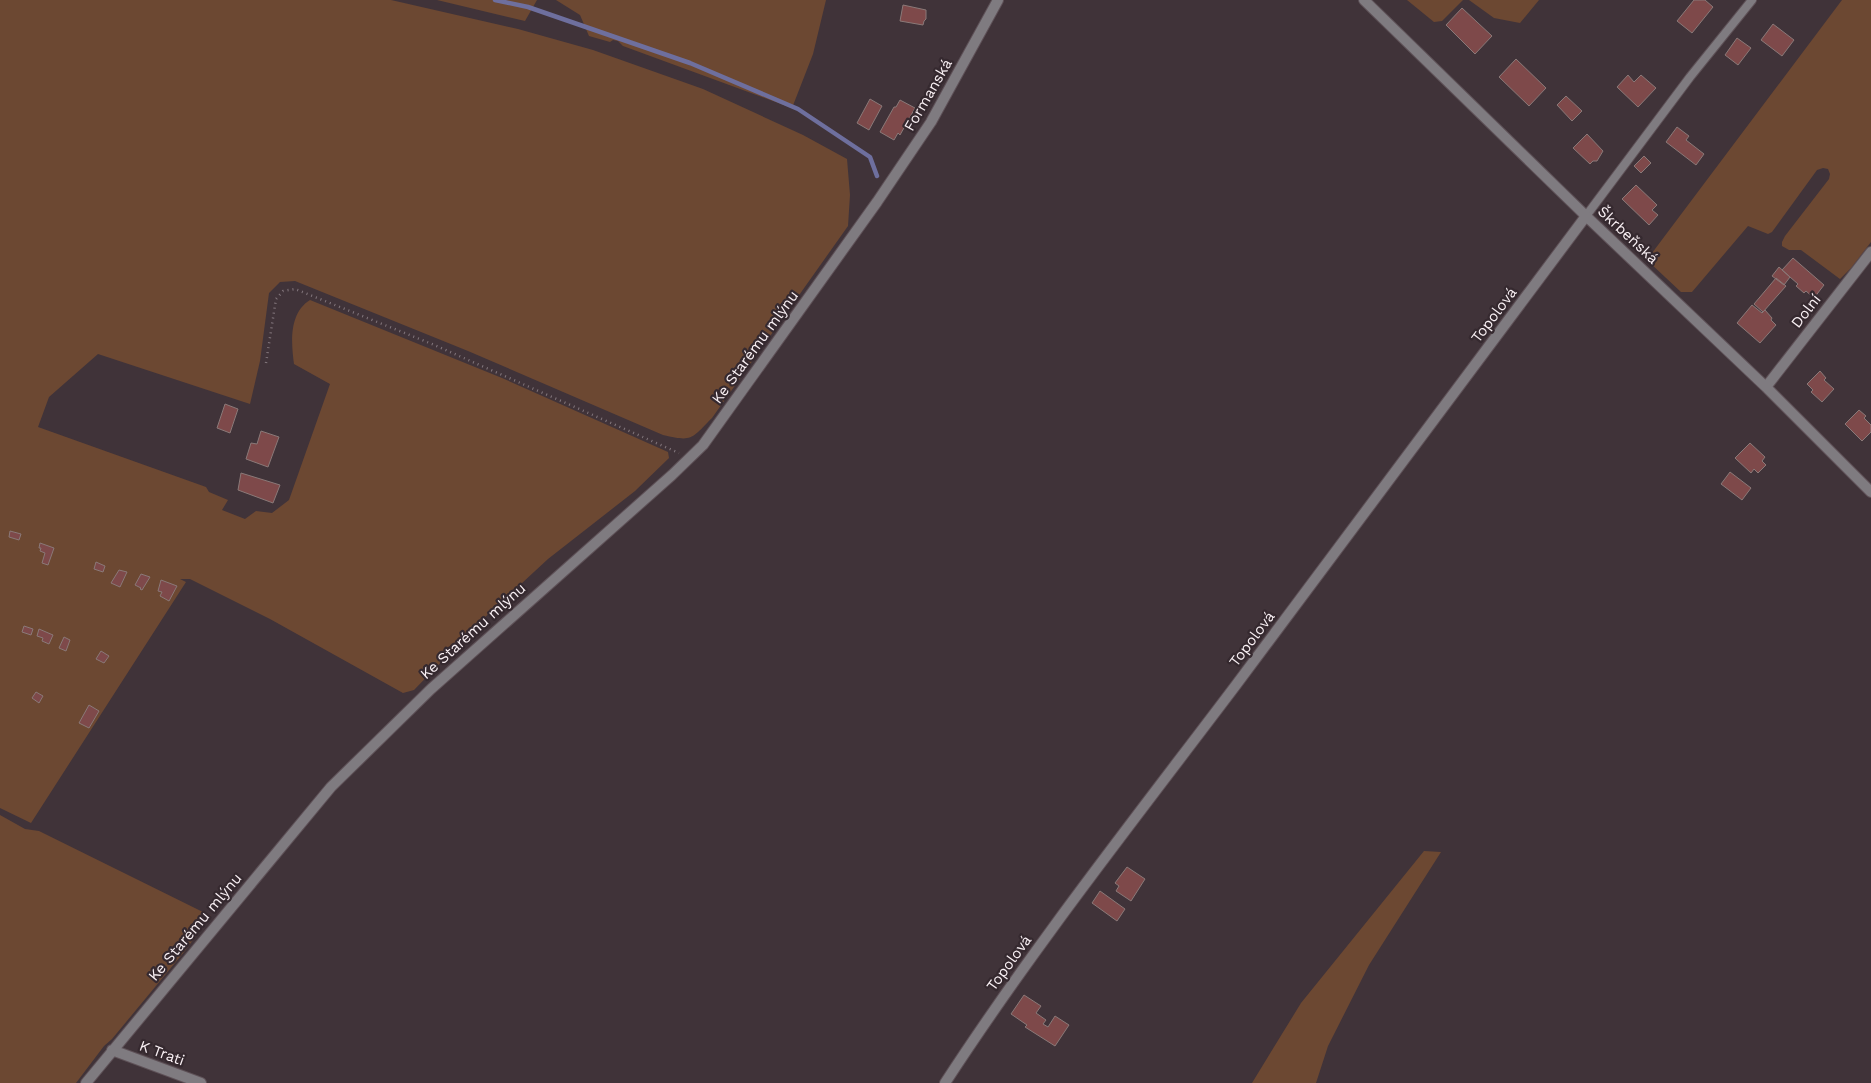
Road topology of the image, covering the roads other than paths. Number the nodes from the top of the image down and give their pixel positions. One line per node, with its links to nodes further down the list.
1 (998, 0): 4 (street, Formanská)
2 (1364, 0): 5 (street, Škrbeňská)
3 (1752, 0): 5 (lane)
4 (877, 202): 9 (street, Ke Starému mlýnu)
5 (1586, 216): 7 (street, Škrbeňská); 12 (street, Topolová)
6 (1871, 252): 7 (street, Dolní)
7 (1766, 387): 8 (street, Škrbeňská)
8 (1871, 492)
9 (112, 1050): 10 (street, Ke Starému mlýnu); 11 (street, K Trati)
10 (86, 1083)
11 (201, 1083)
12 (945, 1083)

